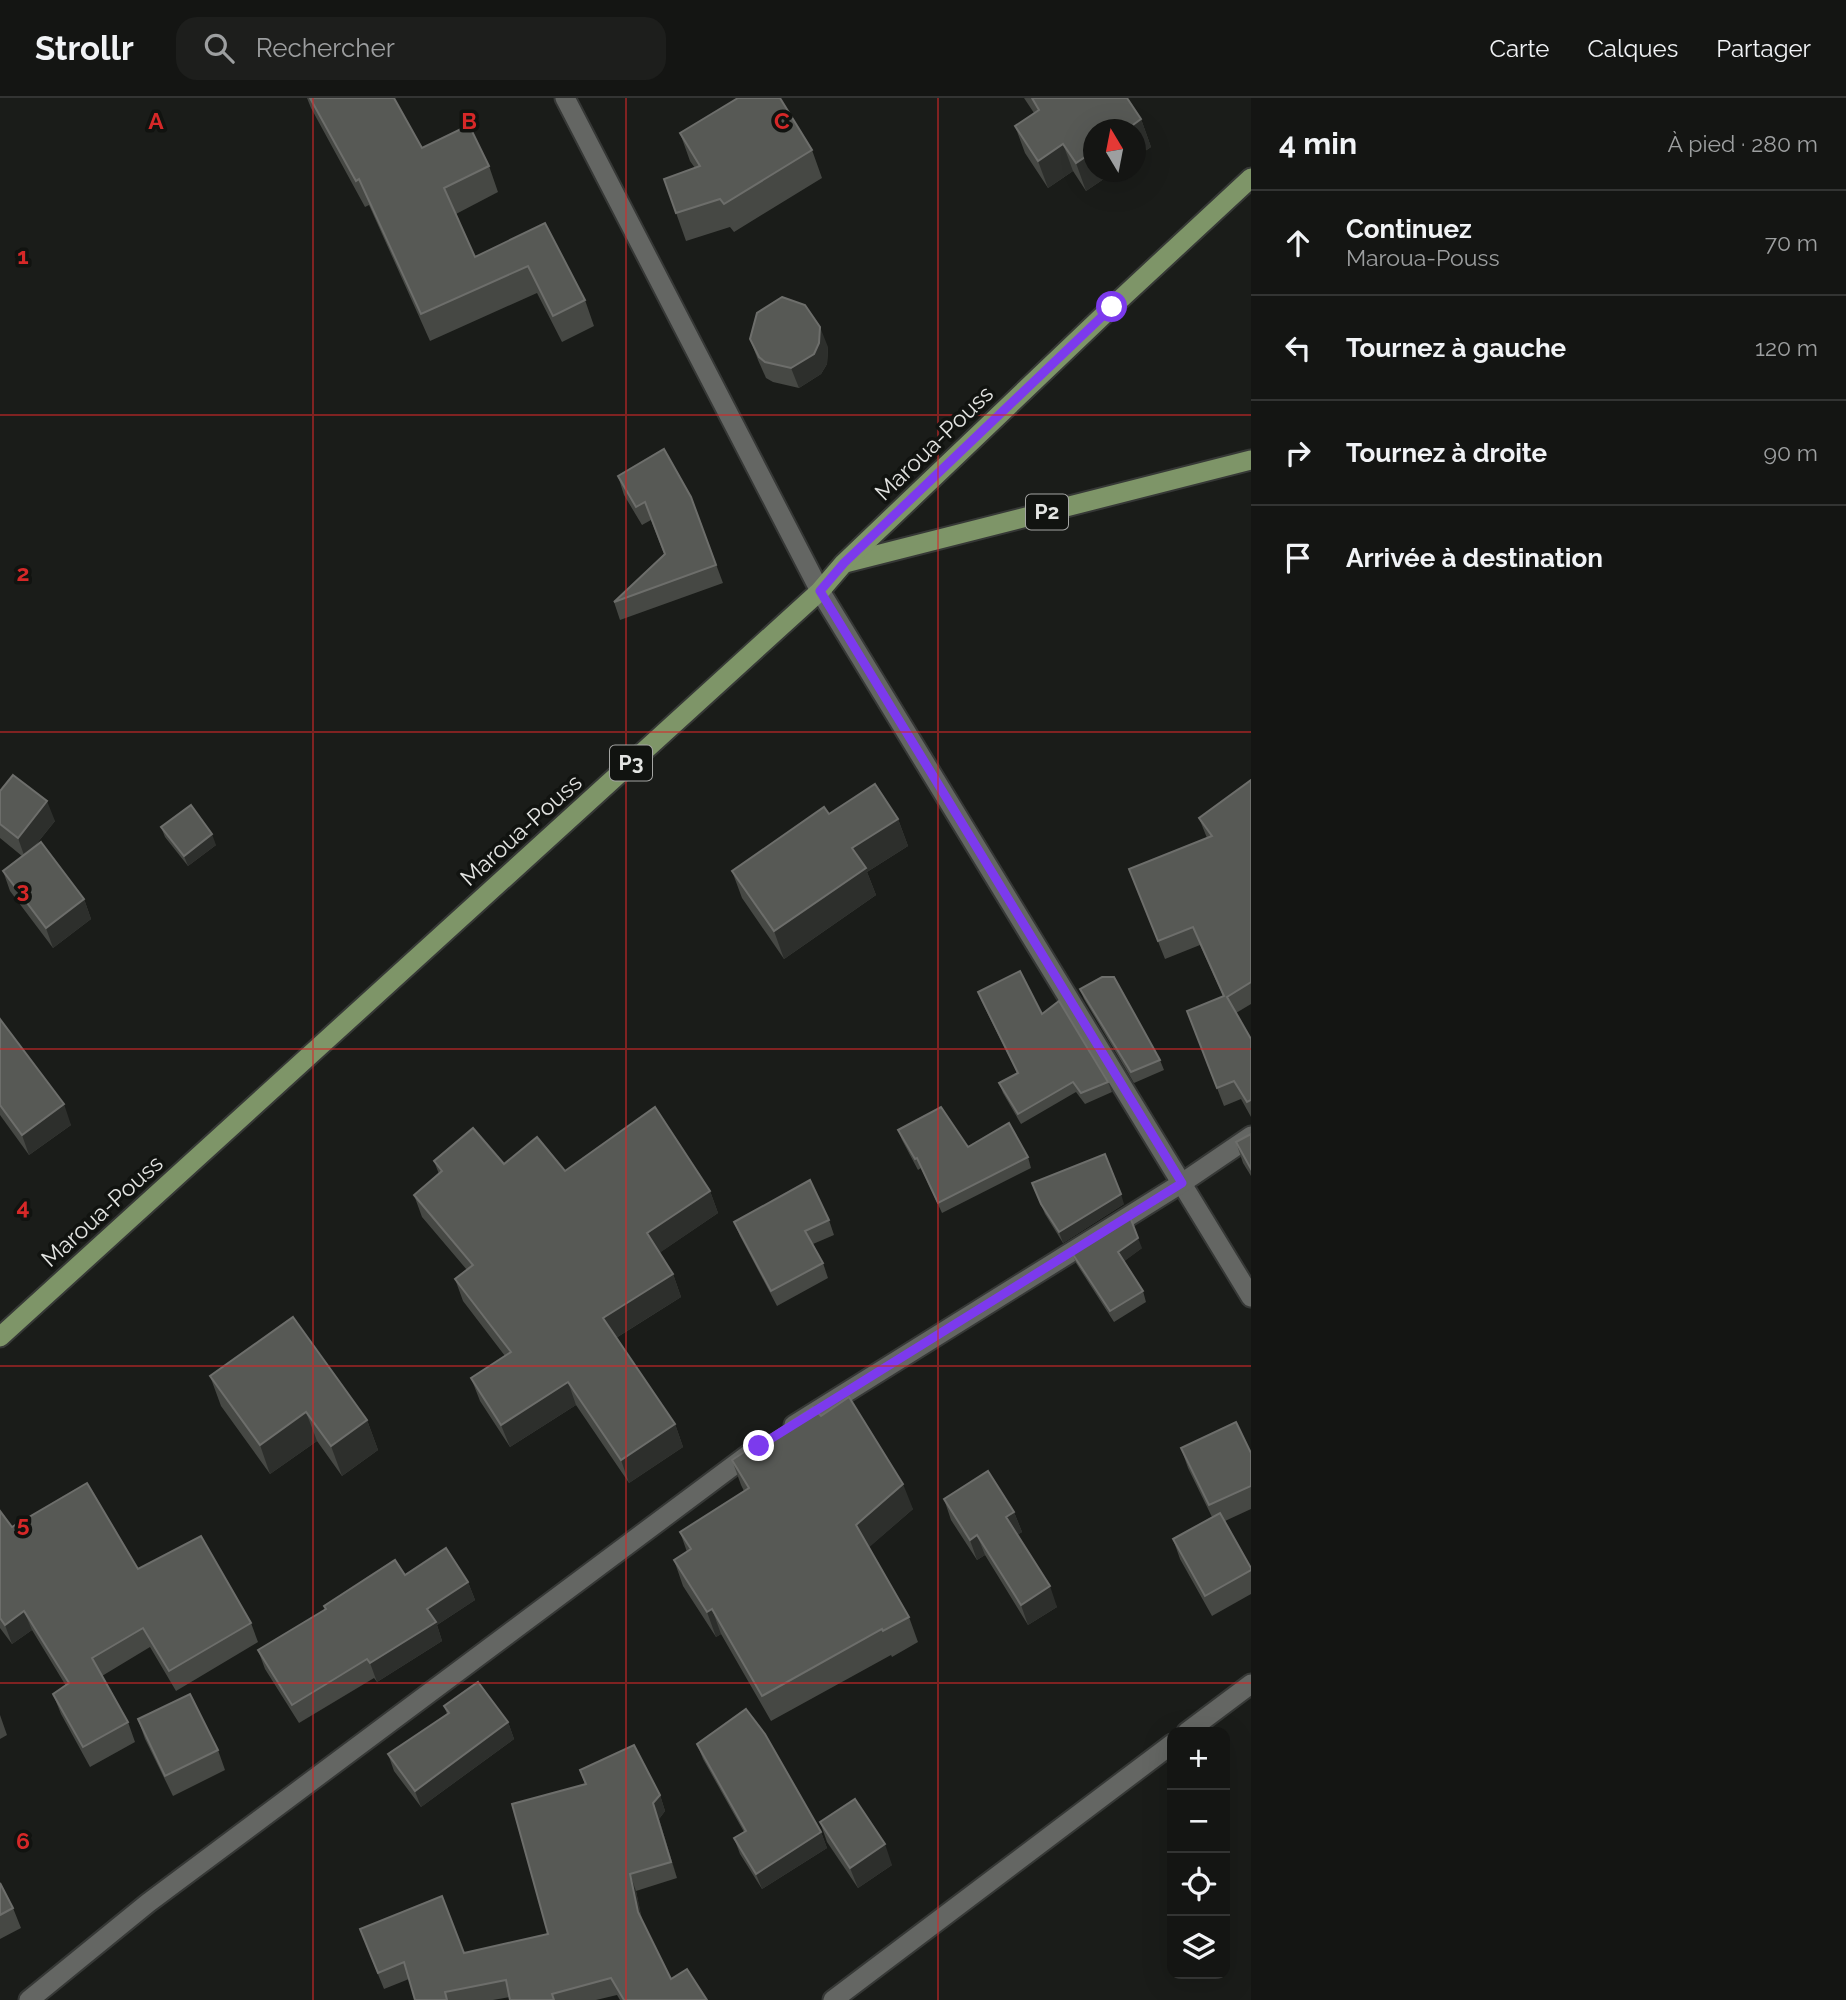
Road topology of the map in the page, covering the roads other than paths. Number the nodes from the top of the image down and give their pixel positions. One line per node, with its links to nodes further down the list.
1 (565, 98): 5 (street)
2 (1251, 178): 4 (main road, Maroua-Pouss / P3)
3 (1251, 460): 4 (main road, P2)
4 (844, 563): 5 (main road, Maroua-Pouss / P3)
5 (820, 591): 7 (street); 9 (main road, Maroua-Pouss / P3)
6 (1251, 1136): 7 (street)
7 (1182, 1183): 8 (street); 13 (street)
8 (1251, 1297)
9 (0, 1337)
10 (1251, 1684): 11 (street)
11 (1194, 1727)
12 (1167, 1748): 14 (street)
13 (29, 2000)
14 (833, 2000)

